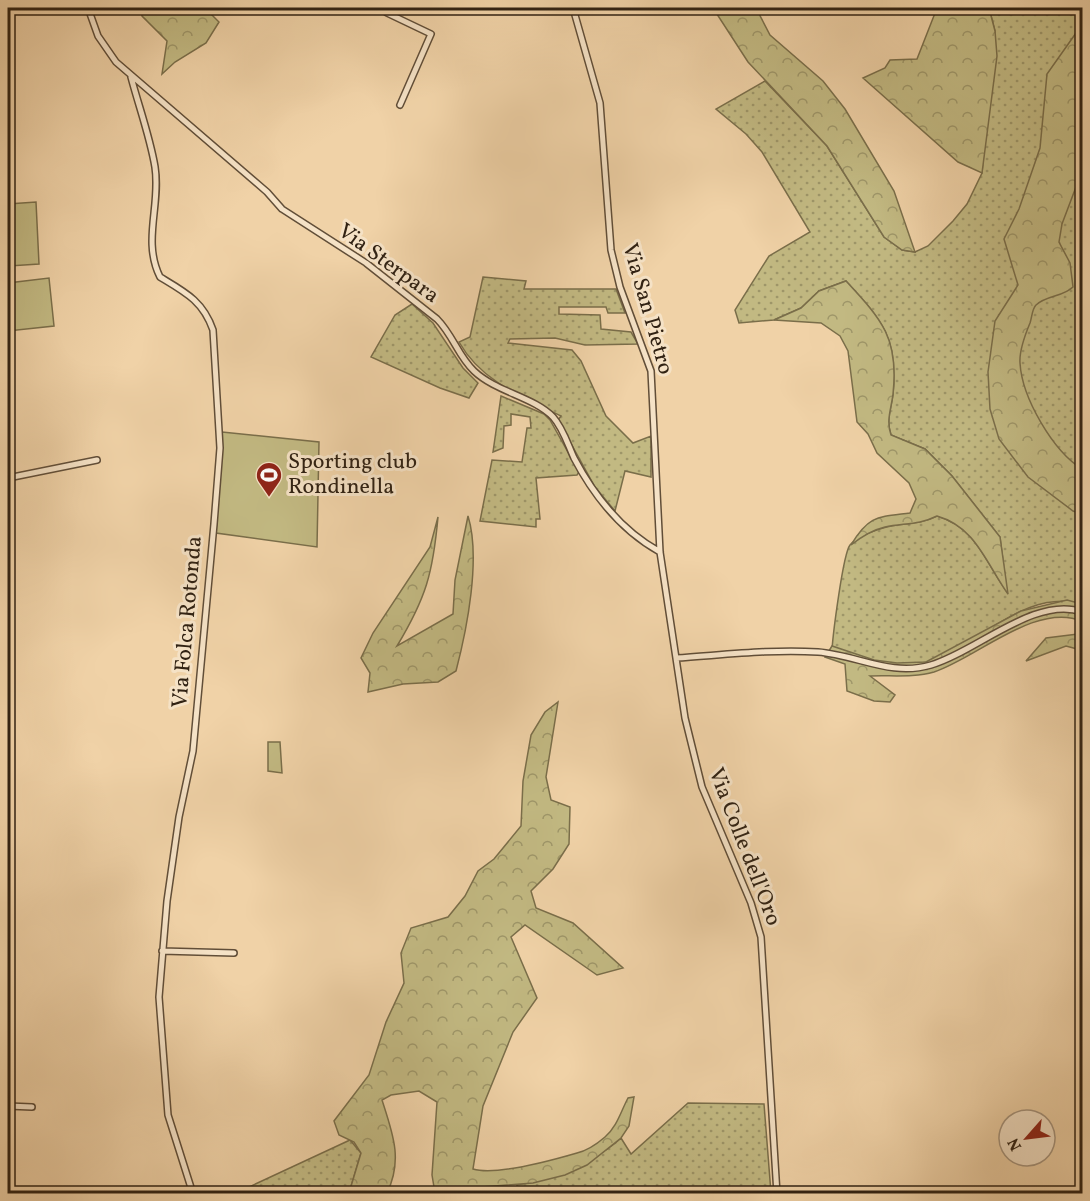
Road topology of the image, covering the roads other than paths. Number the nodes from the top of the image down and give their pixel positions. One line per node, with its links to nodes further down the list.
1 (88, 8): 4 (street, Via Sterpara)
2 (381, 8): 5 (street)
3 (573, 8): 8 (street, Via San Pietro)
4 (131, 77): 8 (street, Via Sterpara); 11 (street, Via Folca Rotonda)
5 (400, 105)
6 (97, 460): 7 (street)
7 (8, 478)
8 (660, 552): 10 (street, Via San Pietro)
9 (1083, 612): 10 (street)
10 (676, 658): 16 (street, Via Colle dell'Oro)
11 (162, 951): 12 (street); 15 (street, Via Folca Rotonda)
12 (234, 953)
13 (8, 1106): 14 (street)
14 (32, 1107)
15 (193, 1194)
16 (777, 1194)

